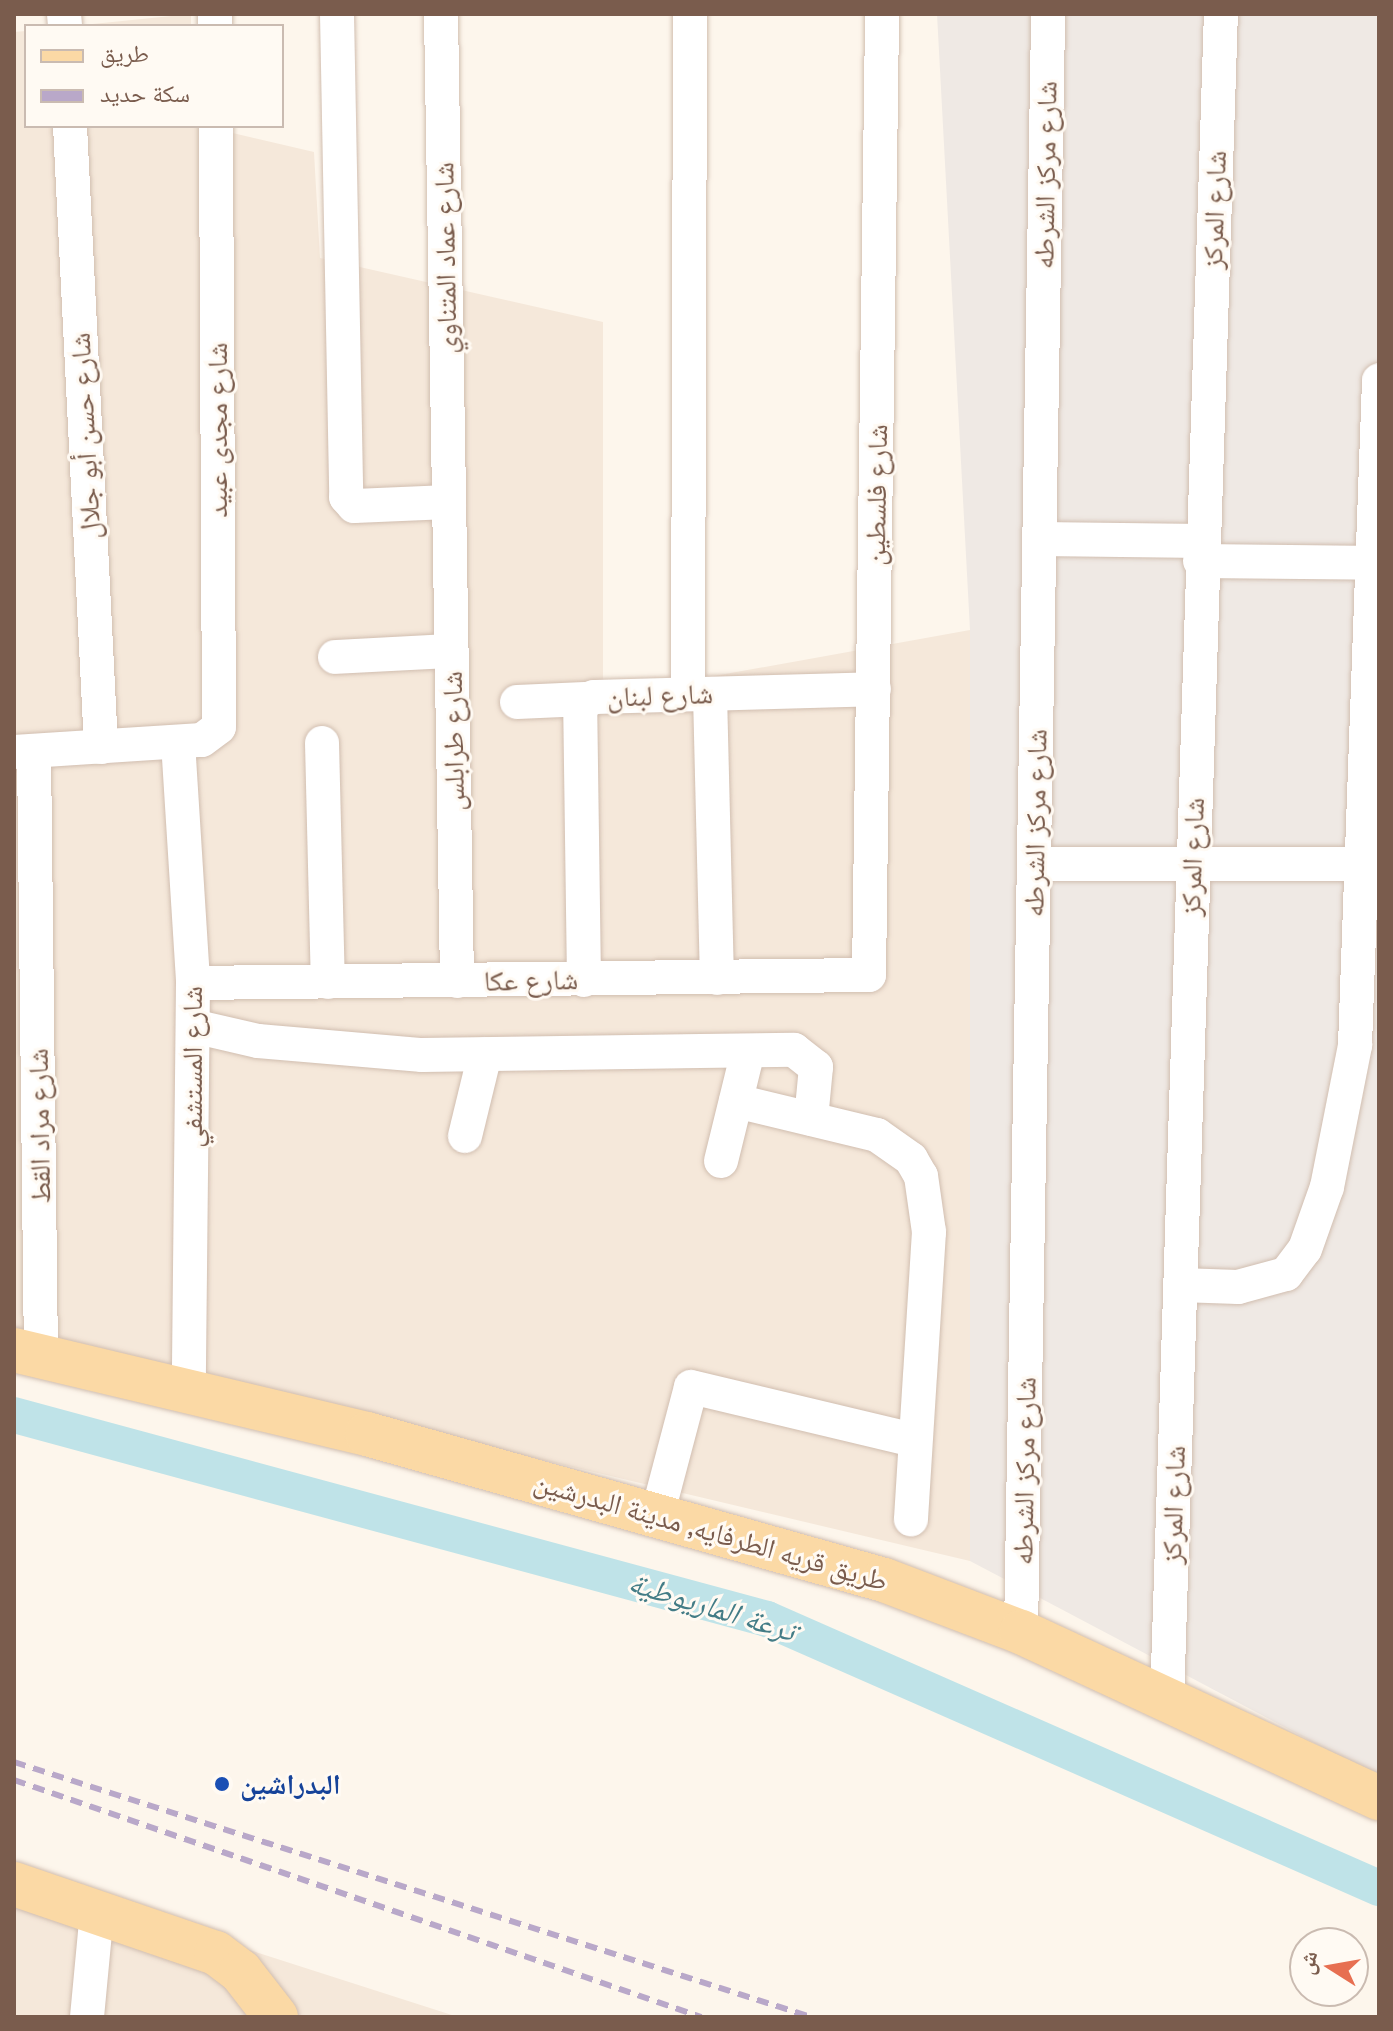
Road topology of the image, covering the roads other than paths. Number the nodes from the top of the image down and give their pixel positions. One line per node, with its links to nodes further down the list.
1 (337, 14): 10 (street)
2 (441, 14): 10 (street, شارع عماد المتناوي)
3 (690, 14): 17 (street)
4 (882, 14): 16 (street, شارع فلسطين)
5 (1048, 14): 11 (street, شارع مركز الشرطه)
6 (1221, 14): 12 (street, شارع المركز)
7 (70, 128): 22 (street, شارع حسن أبو جلال)
8 (216, 128): 20 (street, شارع مجدى عبيد)
9 (1379, 380): 13 (street)
10 (449, 502): 14 (street, شارع طرابلس)
11 (1039, 539): 12 (street); 24 (street, شارع مركز الشرطه)
12 (1202, 551): 13 (street); 25 (street, شارع المركز)
13 (1375, 563): 26 (street)
14 (451, 651): 15 (street); 30 (street, شارع طرابلس)
15 (335, 657)
16 (874, 689): 17 (street, شارع لبنان); 27 (street, شارع فلسطين)
17 (699, 694): 18 (street, شارع لبنان); 28 (street)
18 (585, 699): 19 (street); 29 (street, شارع لبنان)
19 (517, 702)
20 (178, 742): 22 (street); 32 (street, شارع المستشفي)
21 (322, 743): 31 (street)
22 (101, 747): 23 (street)
23 (24, 752): 42 (street, شارع مراد القط)
24 (1034, 864): 25 (street); 47 (street, شارع مركز الشرطه)
25 (1192, 864): 26 (street); 41 (street, شارع المركز)
26 (1361, 864): 34 (street)
27 (869, 975): 28 (street, شارع عكا)
28 (717, 978): 29 (street, شارع عكا)
29 (584, 980): 30 (street, شارع عكا)
30 (457, 981): 31 (street, شارع عكا)
31 (328, 982): 32 (street, شارع عكا)
32 (193, 983): 33 (street, شارع المستشفي)
33 (193, 1026): 36 (street); 43 (street, شارع المستشفي)
34 (1367, 1046): 41 (street)
35 (748, 1051): 36 (street); 37 (street); 38 (street)
36 (485, 1054): 39 (street)
37 (736, 1101): 38 (street); 40 (street)
38 (811, 1119): 44 (street)
39 (465, 1136)
40 (721, 1161)
41 (1180, 1285): 48 (street, شارع المركز)
42 (28, 1354): 43 (main road, طريق قريه الطرفايه, مدينة البدرشين)
43 (189, 1393): 45 (main road, طريق قريه الطرفايه, مدينة البدرشين)
44 (914, 1440): 45 (street); 46 (street)
45 (658, 1512): 47 (main road, طريق قريه الطرفايه, مدينة البدرشين)
46 (911, 1519)
47 (1021, 1632): 48 (main road, طريق قريه الطرفايه, مدينة البدرشين)
48 (1167, 1701): 49 (main road, طريق قريه الطرفايه, مدينة البدرشين)
49 (1379, 1798)
50 (14, 1884): 51 (main road)
51 (97, 1912): 52 (street); 53 (main road)
52 (87, 2017)
53 (276, 2017)

